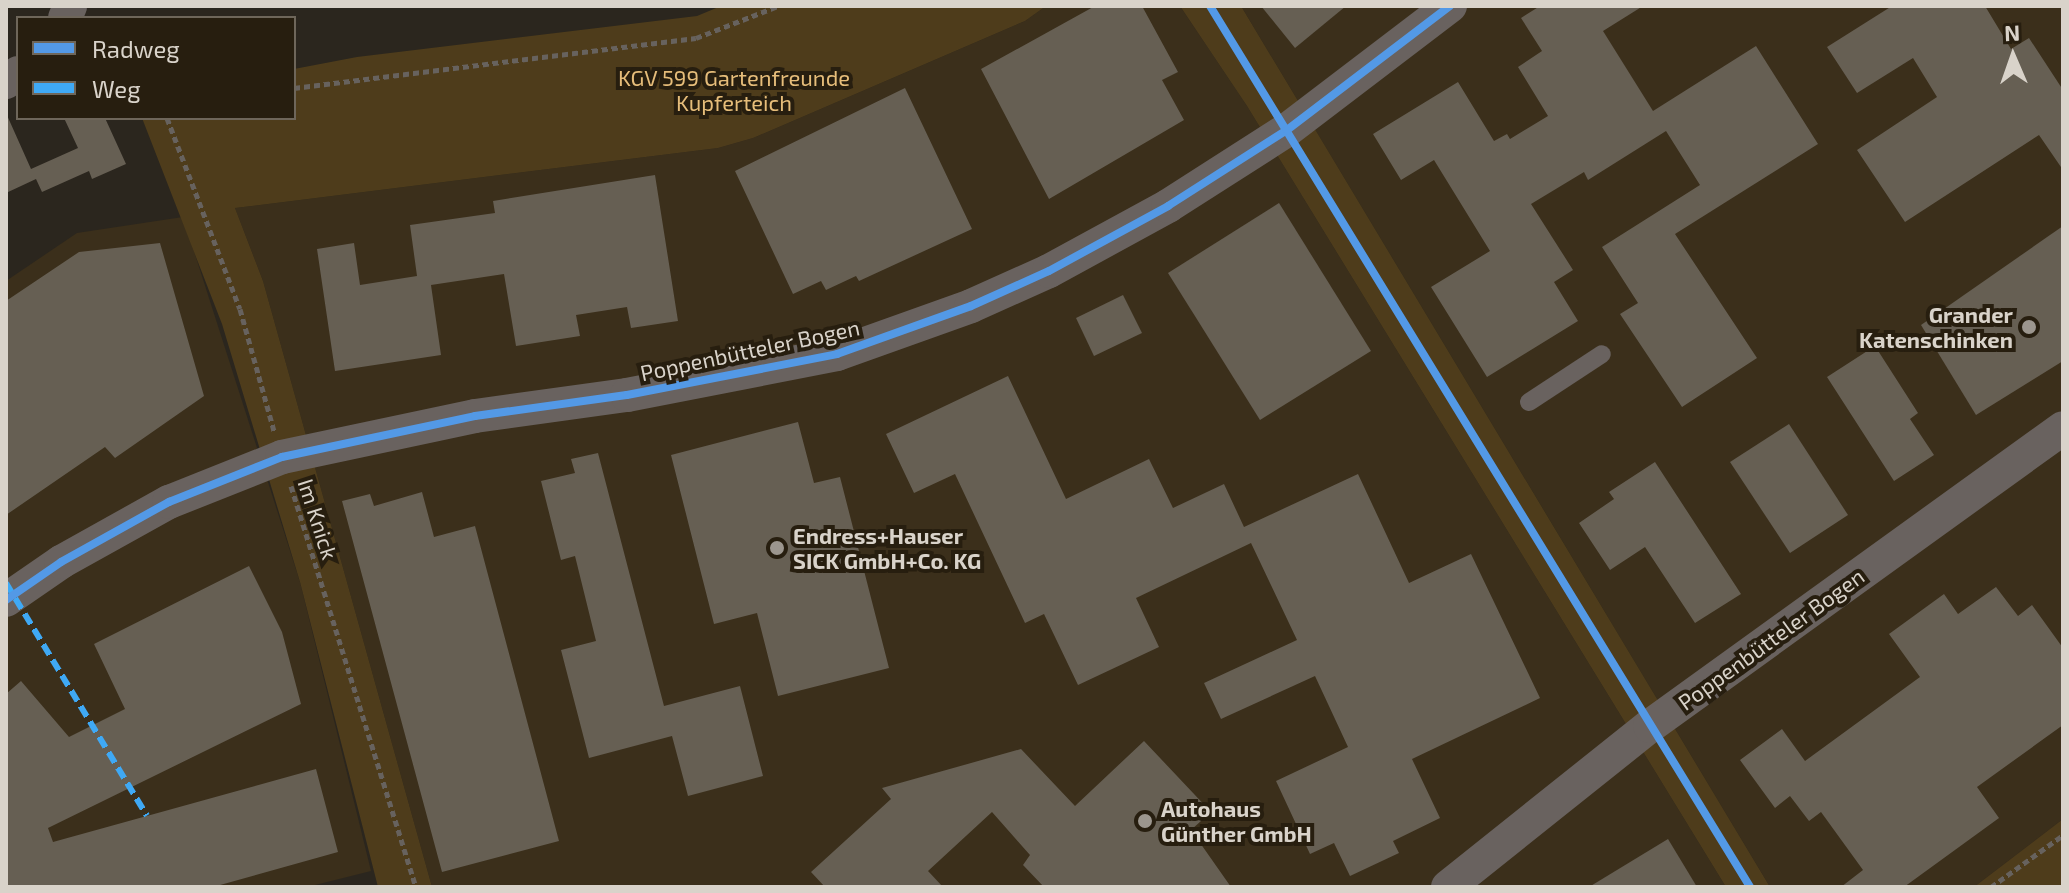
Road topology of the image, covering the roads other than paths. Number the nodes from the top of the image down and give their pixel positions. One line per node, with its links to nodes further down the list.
1 (1450, 6): 5 (street, Poppenbütteler Bogen)
2 (1602, 354): 3 (lane)
3 (1529, 402)
4 (2063, 428): 6 (street, Poppenbütteler Bogen)
5 (6, 600)
6 (1448, 887)

